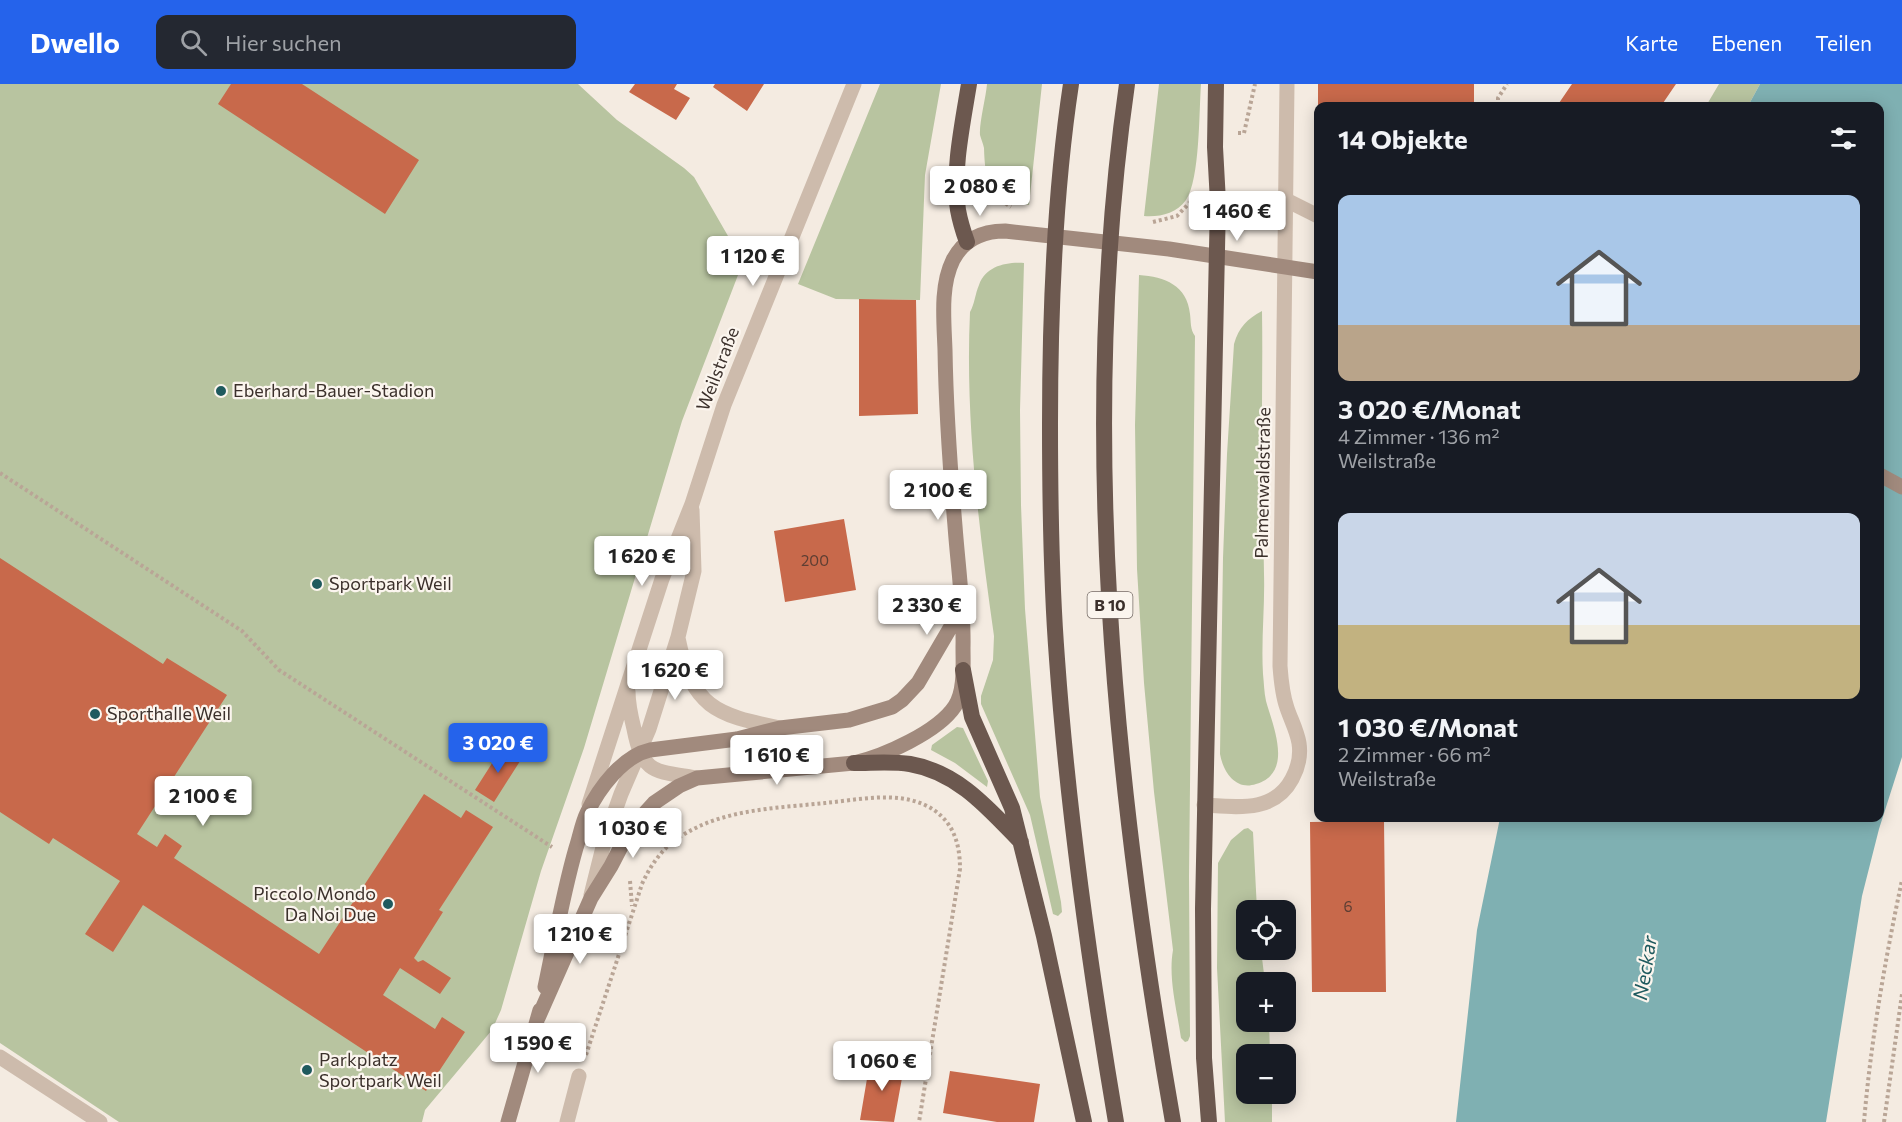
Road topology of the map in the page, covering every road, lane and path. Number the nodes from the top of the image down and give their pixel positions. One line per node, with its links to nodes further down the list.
1 (854, 84): 21 (street, Weilstraße)
2 (969, 84): 15 (highway)
3 (1071, 84): 47 (highway)
4 (1127, 84): 48 (highway, B 10)
5 (1216, 84): 16 (highway)
6 (1255, 84): 10 (path)
7 (1287, 84): 11 (street, Palmenwaldstraße)
8 (1507, 84): 9 (path)
9 (1498, 102)
10 (1244, 133)
11 (1286, 201): 13 (street); 30 (street, Palmenwaldstraße)
12 (1246, 204): 14 (path)
13 (1314, 214)
14 (1264, 221)
15 (967, 242): 16 (main road); 22 (main road)
16 (1216, 256): 17 (main road); 30 (highway)
17 (1314, 271)
18 (0, 473): 33 (path)
19 (1884, 477): 20 (main road)
20 (1902, 487)
21 (692, 504): 23 (street, Weilstraße); 25 (street, Weilstraße)
22 (963, 606): 24 (main road); 26 (main road)
23 (678, 637): 26 (street); 27 (street, Weilstraße)
24 (963, 670): 28 (main road); 32 (highway)
25 (628, 683): 27 (street); 31 (street, Weilstraße)
26 (780, 728): 27 (main road)
27 (639, 752): 29 (street); 31 (main road); 36 (street, Weilstraße)
28 (854, 763): 29 (main road); 32 (highway)
29 (697, 778): 36 (main road)
30 (1204, 805): 49 (highway)
31 (586, 814): 33 (main road, Weilstraße)
32 (1022, 842): 46 (highway)
33 (573, 861): 39 (main road, Weilstraße)
34 (630, 878): 37 (path)
35 (1902, 880): 50 (path)
36 (591, 898): 39 (main road, Weilstraße)
37 (632, 910): 41 (path); 45 (path)
38 (1902, 994): 51 (path)
39 (538, 1018): 43 (main road, Weilstraße)
40 (0, 1057): 42 (street)
41 (579, 1077): 44 (street)
42 (100, 1122)
43 (508, 1122)
44 (567, 1122)
45 (919, 1122)
46 (1084, 1122)
47 (1116, 1122)
48 (1173, 1122)
49 (1209, 1122)
50 (1864, 1122)
51 (1884, 1122)

